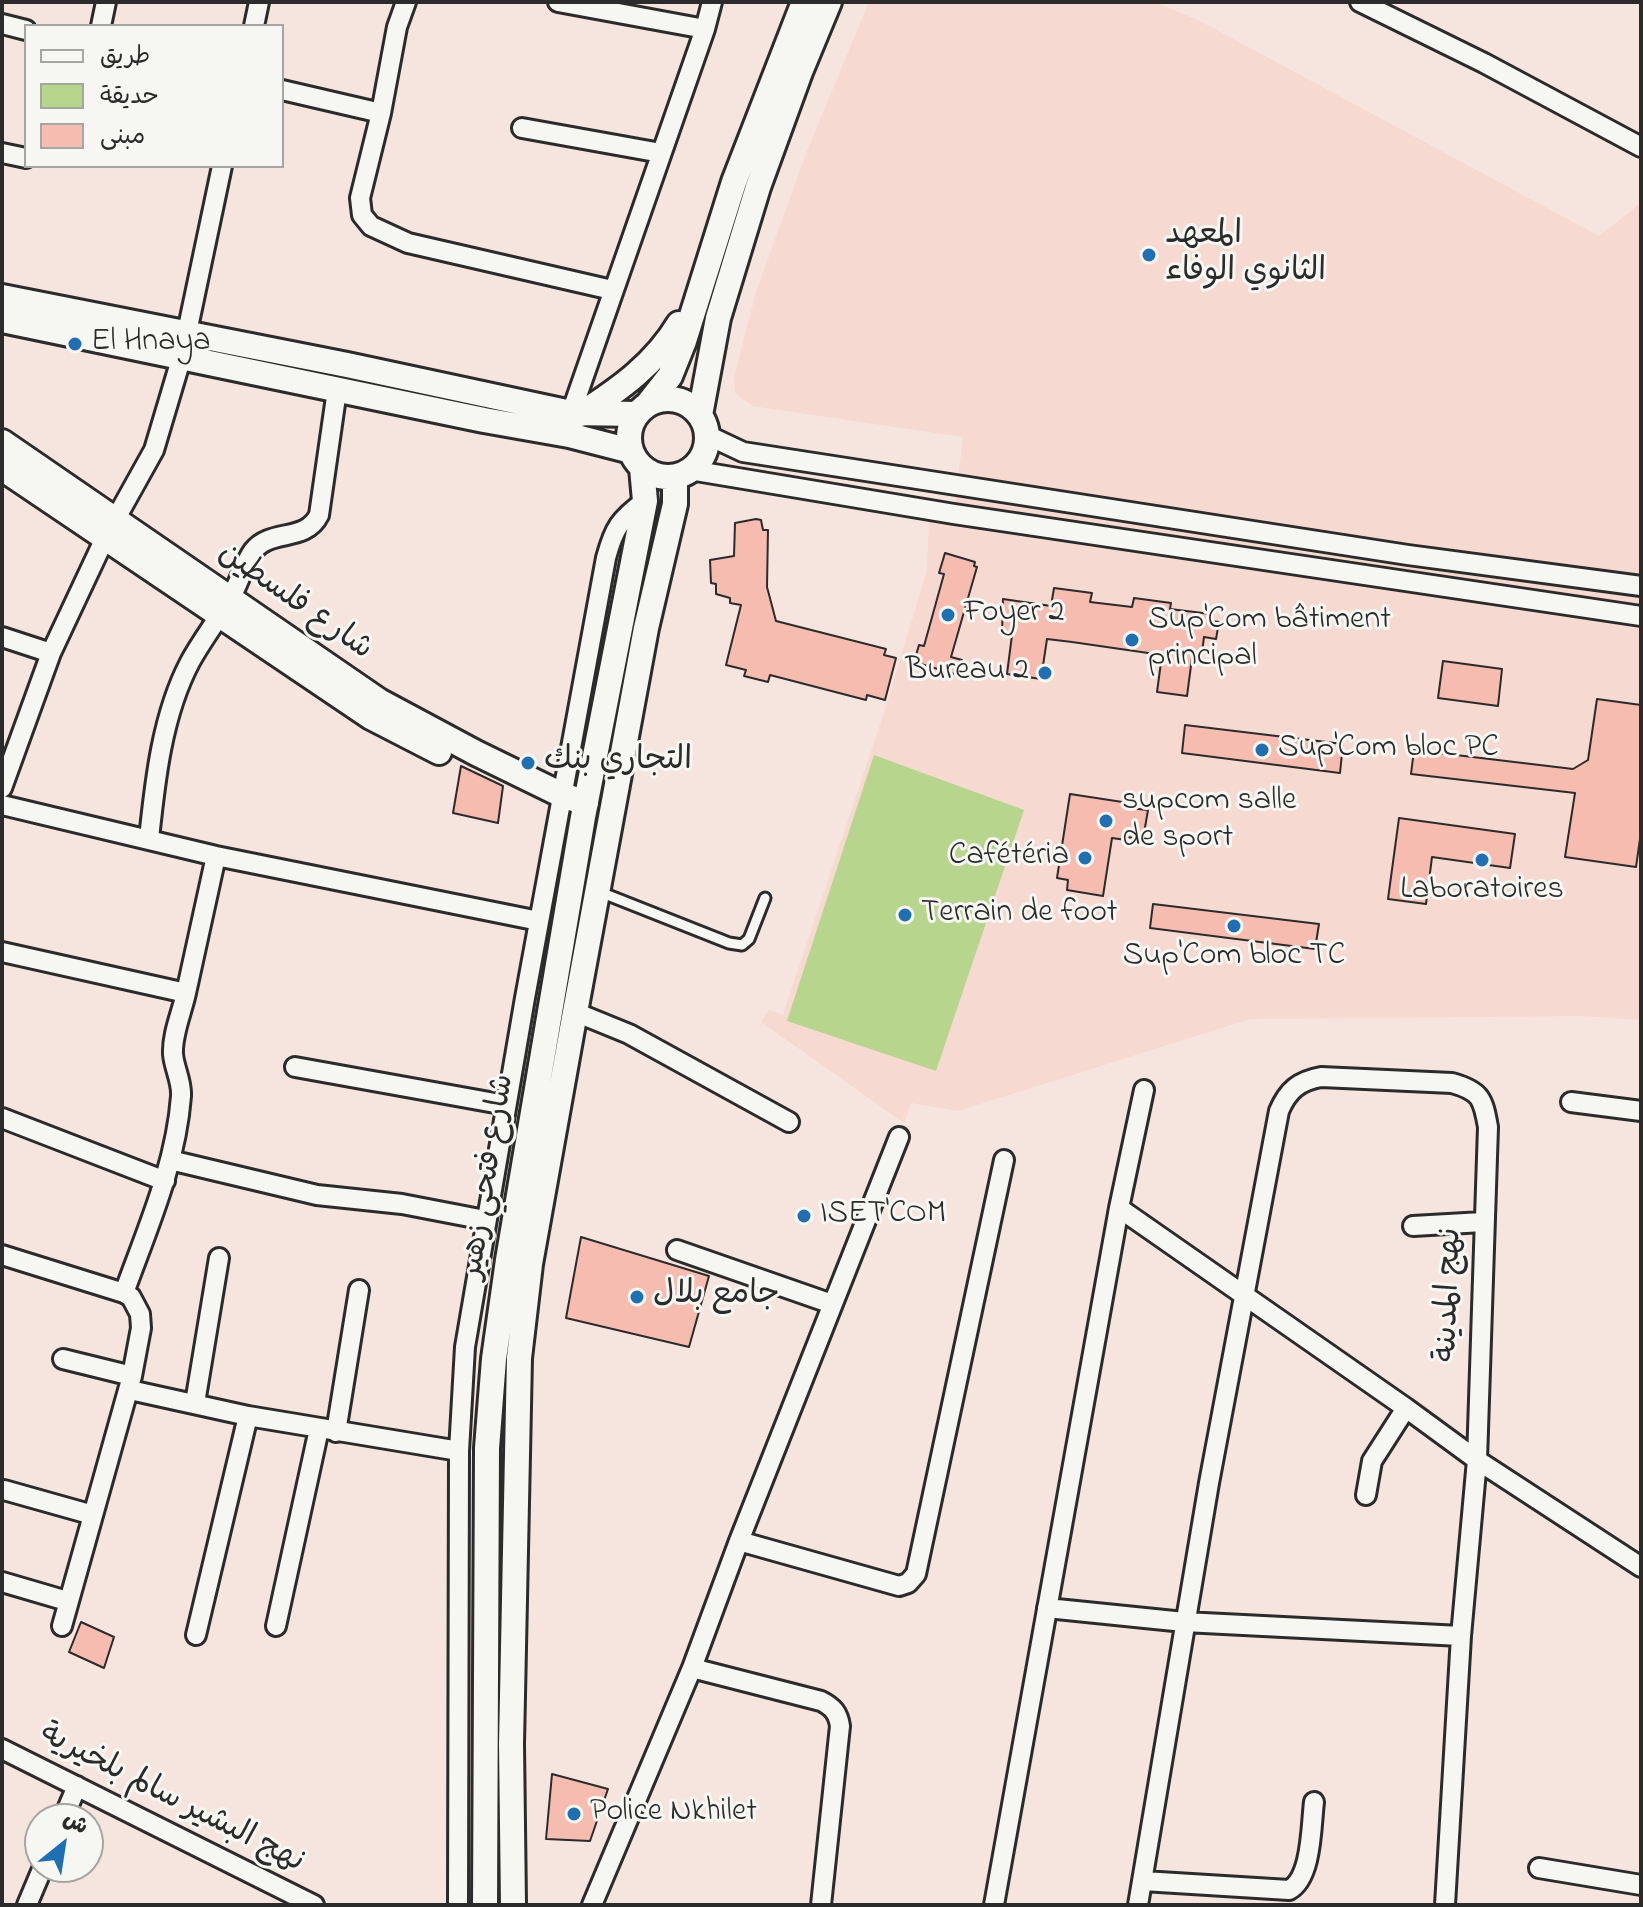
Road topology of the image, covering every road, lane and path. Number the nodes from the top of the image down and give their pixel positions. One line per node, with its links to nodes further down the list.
1 (106, 2): 10 (street)
2 (259, 2): 11 (street)
3 (406, 2): 15 (street)
4 (558, 2): 12 (street)
5 (712, 2): 12 (street)
6 (804, 2): 22 (street)
7 (829, 2): 30 (street)
8 (1360, 2): 17 (street)
9 (2, 24): 13 (street)
10 (101, 24)
11 (254, 24)
12 (705, 29): 19 (street)
13 (24, 30)
14 (284, 90): 15 (street)
15 (381, 113): 23 (street)
16 (522, 128): 19 (street)
17 (1641, 147)
18 (2, 153): 20 (street)
19 (661, 153): 23 (street)
20 (24, 158)
21 (222, 168): 26 (street)
22 (700, 287): 28 (street); 29 (street)
23 (612, 290): 29 (street)
24 (2, 297): 26 (street)
25 (2, 320): 26 (street)
26 (184, 345): 27 (street); 29 (street); 36 (street)
27 (337, 390): 29 (street); 39 (street)
28 (643, 409): 29 (street); 30 (street); 32 (street)
29 (574, 420): 32 (street)
30 (703, 425): 34 (street); 35 (street)
31 (2, 442): 36 (street, شارع فلسطين)
32 (636, 459): 34 (street); 45 (street, شارع فتحي زهير)
33 (2, 468): 36 (street, شارع فلسطين)
34 (683, 474): 37 (street); 48 (street, شارع فتحي زهير)
35 (1232, 528): 37 (lane); 38 (street)
36 (110, 529): 39 (street, شارع فلسطين); 42 (street)
37 (1227, 555): 40 (street)
38 (1641, 586)
39 (225, 607): 45 (street, شارع فلسطين); 46 (street)
40 (1641, 616)
41 (2, 637): 42 (street)
42 (51, 653): 43 (street)
43 (2, 788)
44 (2, 805): 46 (street)
45 (573, 806): 50 (street); 109 (street, شارع فتحي زهير)
46 (149, 839): 47 (street)
47 (216, 856): 50 (street); 52 (street)
48 (597, 891): 49 (lane); 53 (street, شارع فتحي زهير)
49 (765, 898)
50 (539, 921): 57 (street)
51 (2, 952): 52 (street)
52 (186, 993): 62 (street)
53 (575, 1012): 60 (street); 110 (street, شارع فتحي زهير)
54 (295, 1067): 57 (street)
55 (1144, 1090): 65 (street)
56 (1571, 1102): 58 (street)
57 (506, 1105): 66 (street)
58 (1641, 1111)
59 (2, 1118): 64 (street)
60 (789, 1122)
61 (899, 1137): 75 (street)
62 (170, 1160): 64 (street); 66 (street)
63 (1004, 1160): 87 (street)
64 (165, 1181): 73 (street)
65 (1119, 1208): 74 (street); 91 (street)
66 (485, 1220): 82 (street)
67 (1483, 1222): 68 (street); 74 (street, نهج المدينة); 83 (street, نهج المدينة)
68 (1413, 1226)
69 (677, 1250): 75 (street)
70 (2, 1255): 73 (street)
71 (219, 1258): 78 (street)
72 (359, 1290): 81 (street)
73 (124, 1293): 77 (street)
74 (1243, 1296): 79 (street); 92 (street)
75 (832, 1304): 87 (street)
76 (63, 1359): 77 (street)
77 (131, 1383): 78 (street); 86 (street)
78 (195, 1403): 80 (street)
79 (1406, 1408): 83 (street); 85 (street)
80 (248, 1416): 81 (street); 95 (street)
81 (327, 1430): 82 (street); 94 (street)
82 (459, 1451): 108 (street)
83 (1477, 1460): 88 (street); 96 (street, نهج المدينة)
84 (4, 1490): 86 (street)
85 (1366, 1495)
86 (93, 1515): 90 (street)
87 (739, 1541): 97 (street)
88 (1641, 1567)
89 (2, 1582): 90 (street)
90 (67, 1601): 93 (street)
91 (1047, 1608): 92 (street); 113 (street)
92 (1184, 1622): 96 (street); 103 (street)
93 (62, 1626)
94 (276, 1626)
95 (196, 1635)
96 (1461, 1636): 115 (street, نهج المدينة)
97 (692, 1668): 111 (street); 112 (street)
98 (2, 1749): 99 (street, نهج البشير سالم بلخيرية)
99 (77, 1786): 101 (street); 107 (street, نهج البشير سالم بلخيرية)
100 (1314, 1802): 103 (street)
101 (70, 1803)
102 (1539, 1868): 105 (street)
103 (1143, 1881): 114 (street)
104 (36, 1883): 106 (street)
105 (1641, 1885)
106 (27, 1905)
107 (314, 1905)
108 (458, 1905)
109 (485, 1905)
110 (513, 1905)
111 (592, 1905)
112 (821, 1905)
113 (994, 1905)
114 (1138, 1905)
115 (1445, 1905)

